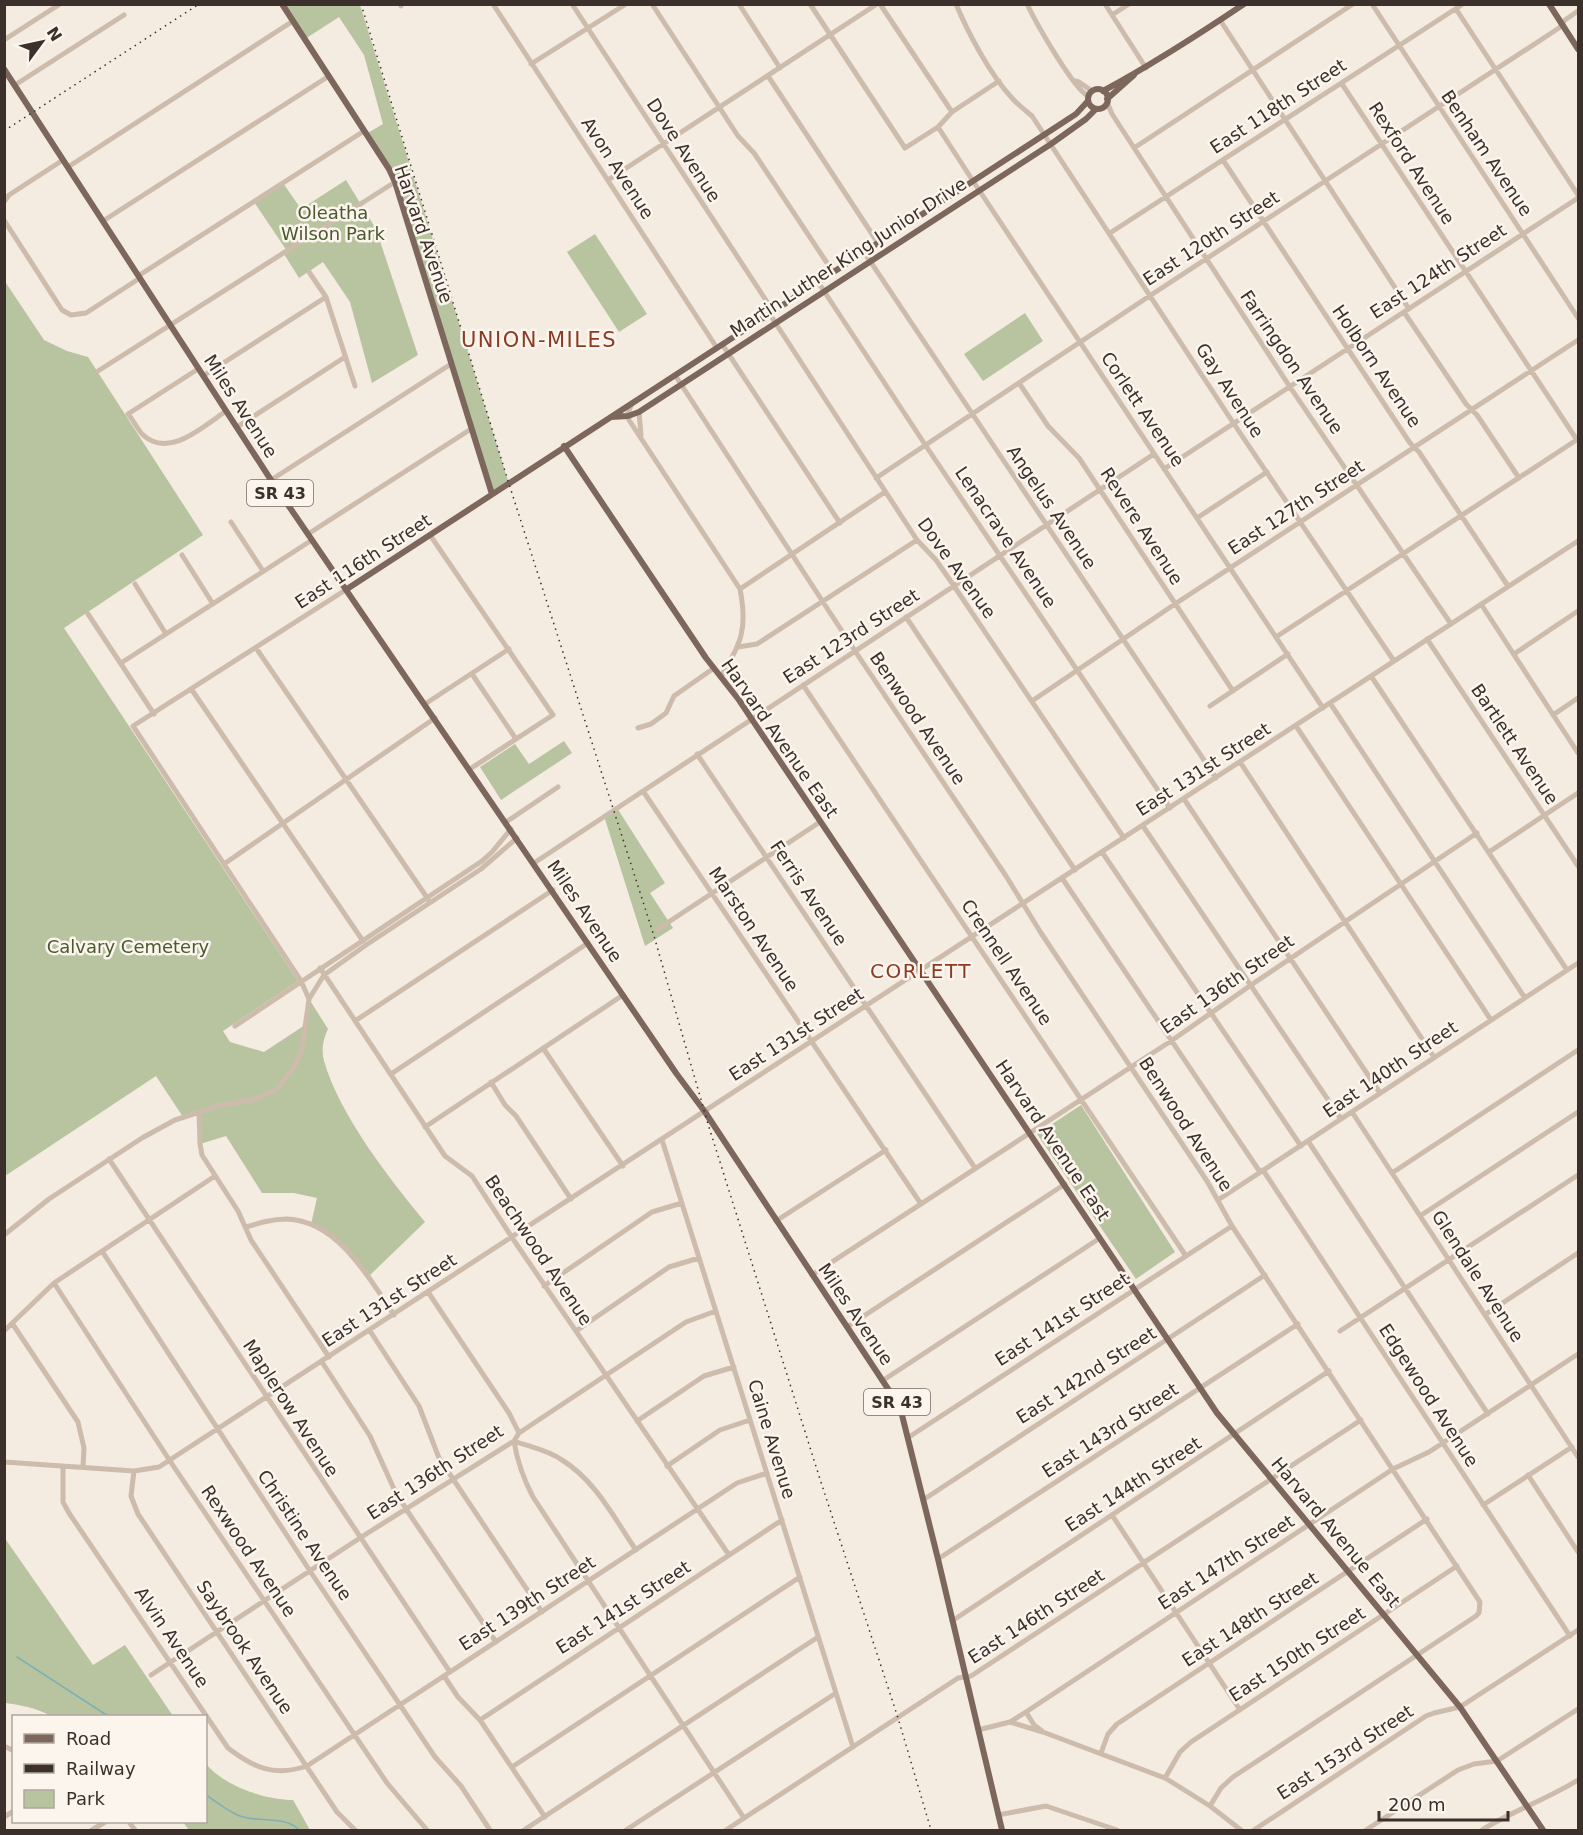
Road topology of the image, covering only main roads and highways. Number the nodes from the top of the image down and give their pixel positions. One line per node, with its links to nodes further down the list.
1 (282, 4): 14 (main road, Harvard Avenue)
2 (1244, 4): 6 (main road)
3 (1549, 4): 4 (main road)
4 (1578, 49)
5 (4, 69): 15 (main road, Miles Avenue / SR 43)
6 (1134, 75): 7 (main road); 9 (main road)
7 (1103, 91): 8 (main road); 9 (main road)
8 (1089, 96): 9 (main road); 10 (main road, Martin Luther King Junior Drive)
9 (1103, 104): 11 (main road, Martin Luther King Junior Drive)
10 (633, 401): 12 (main road, East 116th Street)
11 (639, 412): 12 (main road, East 116th Street)
12 (607, 418): 13 (main road, East 116th Street)
13 (564, 446): 14 (main road, East 116th Street); 17 (main road, Harvard Avenue East)
14 (492, 494): 15 (main road, East 116th Street)
15 (346, 589): 16 (main road, Miles Avenue / SR 43)
16 (1002, 1830)
17 (1543, 1830)

